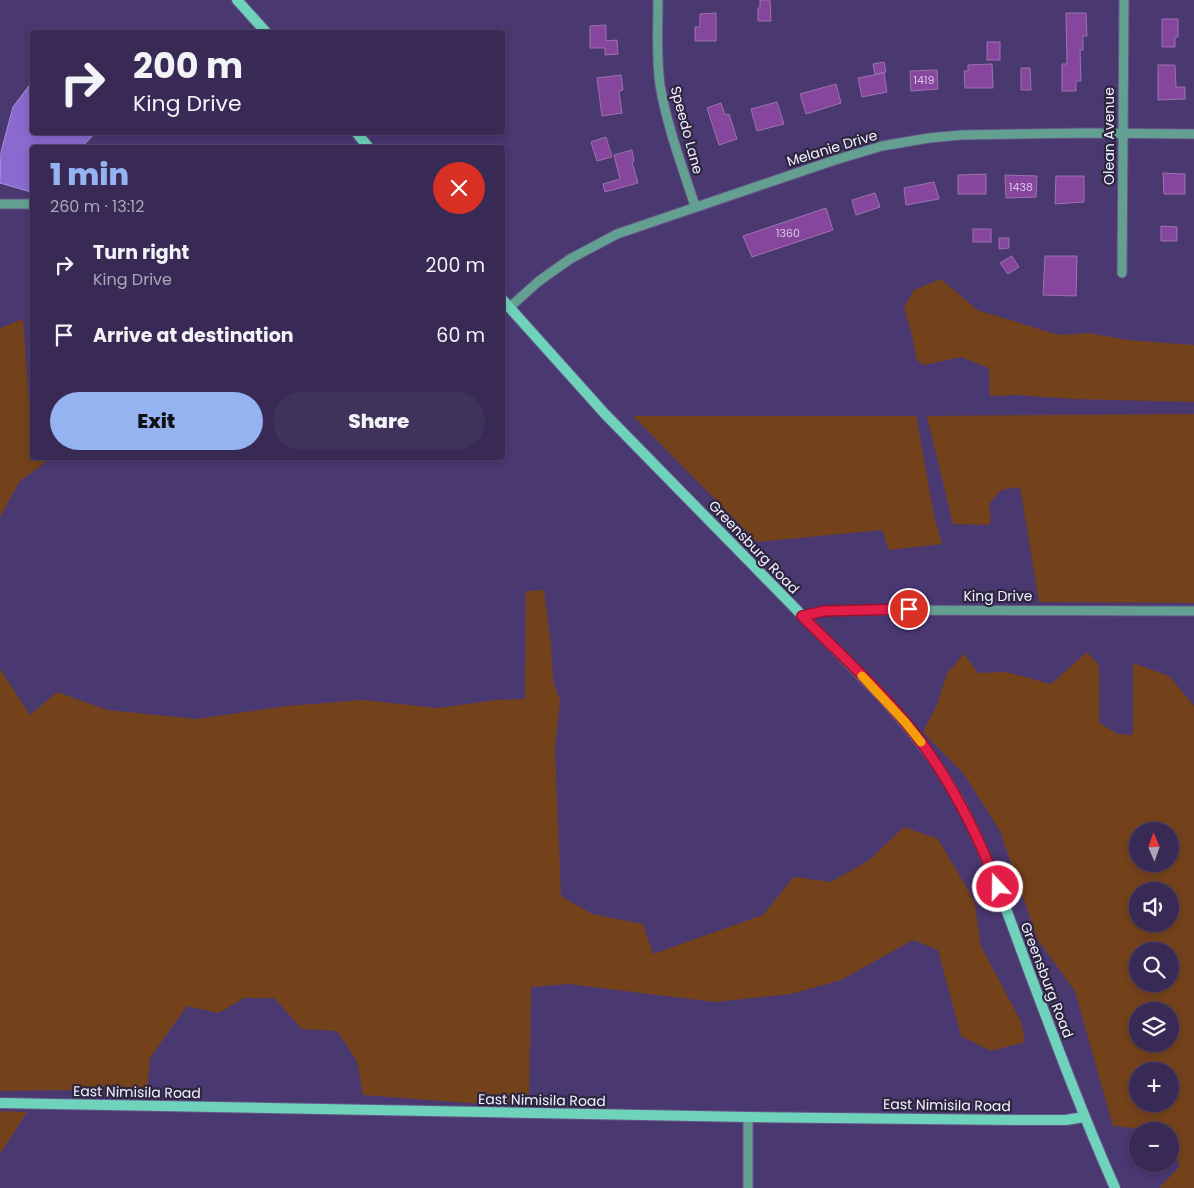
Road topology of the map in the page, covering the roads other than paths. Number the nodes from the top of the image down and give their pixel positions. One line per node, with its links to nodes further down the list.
1 (237, 0): 4 (main road)
2 (658, 0): 11 (street, Speedo Lane)
3 (1124, 0): 5 (street, Olean Avenue)
4 (264, 30)
5 (1123, 134): 6 (street, Melanie Drive); 11 (street, Melanie Drive); 12 (street, Olean Avenue)
6 (1194, 134)
7 (358, 135): 8 (main road)
8 (367, 145)
9 (0, 204): 10 (street)
10 (30, 204)
11 (695, 206): 14 (street, Melanie Drive)
12 (1122, 272)
13 (505, 301): 14 (main road, Greensburg Road)
14 (510, 307): 16 (main road, Greensburg Road)
15 (1194, 611): 16 (street, King Drive)
16 (802, 616): 19 (main road, Greensburg Road)
17 (0, 1103): 18 (main road, East Nimisila Road)
18 (748, 1117): 19 (main road, East Nimisila Road); 20 (street)
19 (1084, 1117): 21 (main road, Greensburg Road)
20 (748, 1188)
21 (1115, 1188)

